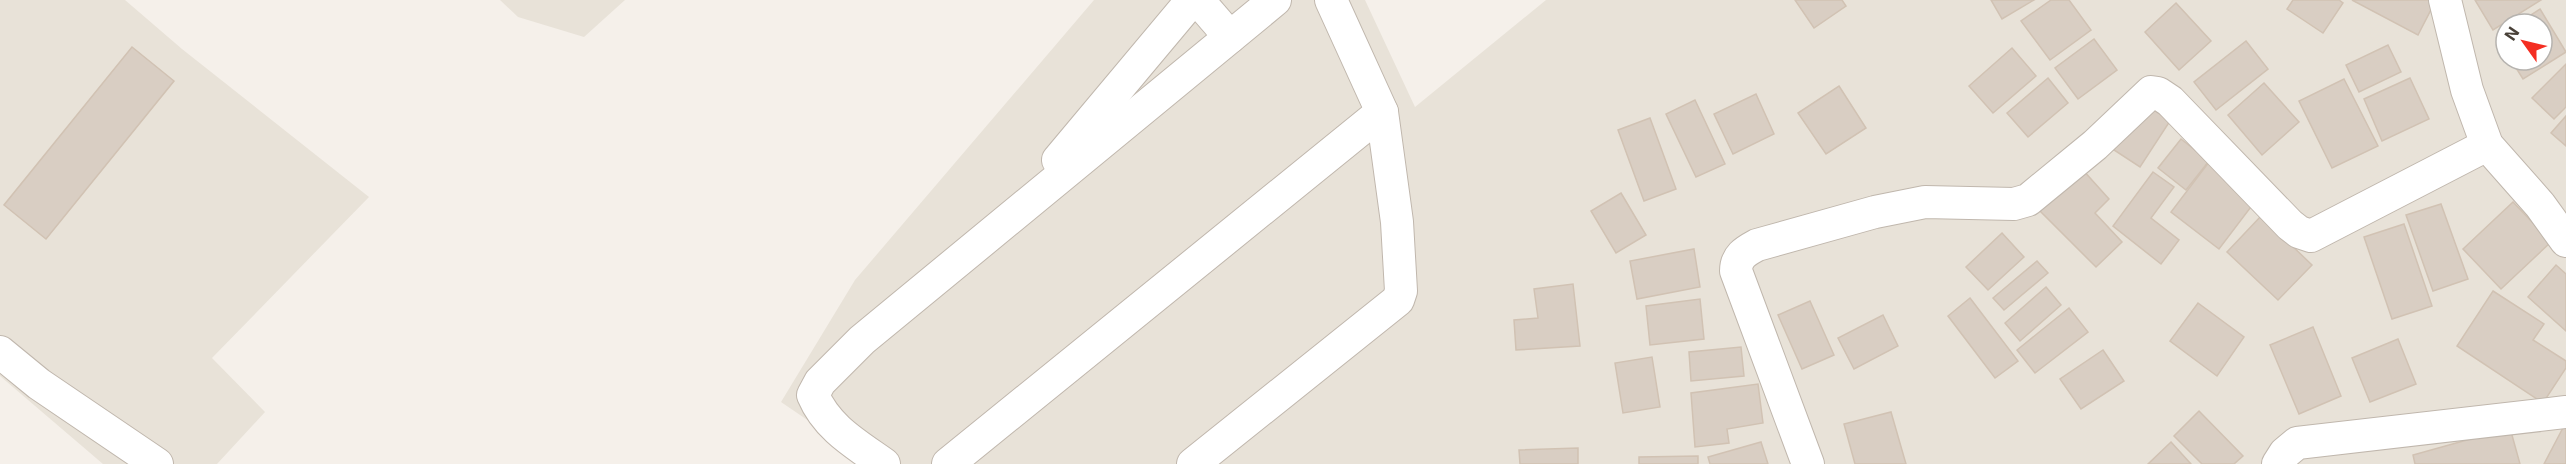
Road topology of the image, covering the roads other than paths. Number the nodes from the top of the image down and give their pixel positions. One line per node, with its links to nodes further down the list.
1 (1192, 0): 9 (street)
2 (1198, 0): 6 (street)
3 (1275, 0): 6 (street)
4 (1331, 0): 7 (street)
5 (2445, 0): 8 (street)
6 (1230, 37): 9 (street)
7 (1382, 112): 15 (street); 16 (street)
8 (2487, 145): 10 (street); 17 (street)
9 (1010, 219): 14 (street)
10 (2566, 241)
11 (0, 352): 13 (street)
12 (2566, 412): 18 (street)
13 (157, 464)
14 (884, 464)
15 (948, 464)
16 (1193, 464)
17 (1808, 464)
18 (2278, 464)

